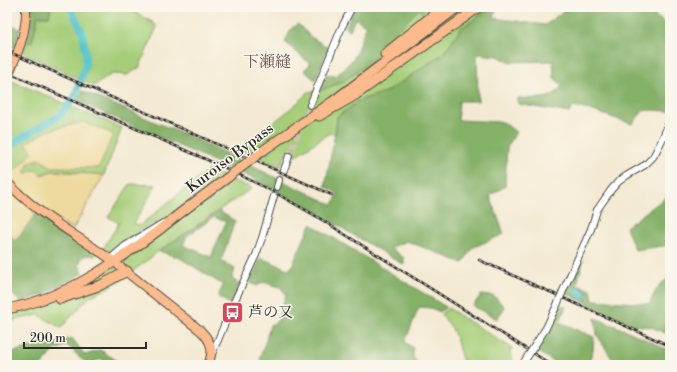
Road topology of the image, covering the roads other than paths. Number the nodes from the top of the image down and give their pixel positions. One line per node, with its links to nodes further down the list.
1 (26, 7): 6 (main road)
2 (352, 7): 8 (street)
3 (444, 7): 7 (highway)
4 (458, 7): 7 (highway, Kuroiso Bypass)
5 (480, 7): 10 (highway)
6 (7, 78)
7 (332, 102): 10 (highway, Kuroiso Bypass)
8 (310, 105)
9 (670, 120): 22 (street, bridge)
10 (289, 132): 17 (highway, Kuroiso Bypass, bridge)
11 (289, 156): 12 (street)
12 (284, 170)
13 (279, 180): 15 (street)
14 (7, 182): 18 (main road)
15 (277, 187)
16 (274, 196): 21 (street)
17 (181, 213): 18 (street); 19 (highway, Kuroiso Bypass)
18 (117, 264): 19 (highway); 19 (highway); 21 (main road)
19 (22, 305): 20 (highway, Kuroiso Bypass)
20 (7, 309)
21 (212, 354): 23 (main road)
22 (523, 364)
23 (208, 365)

